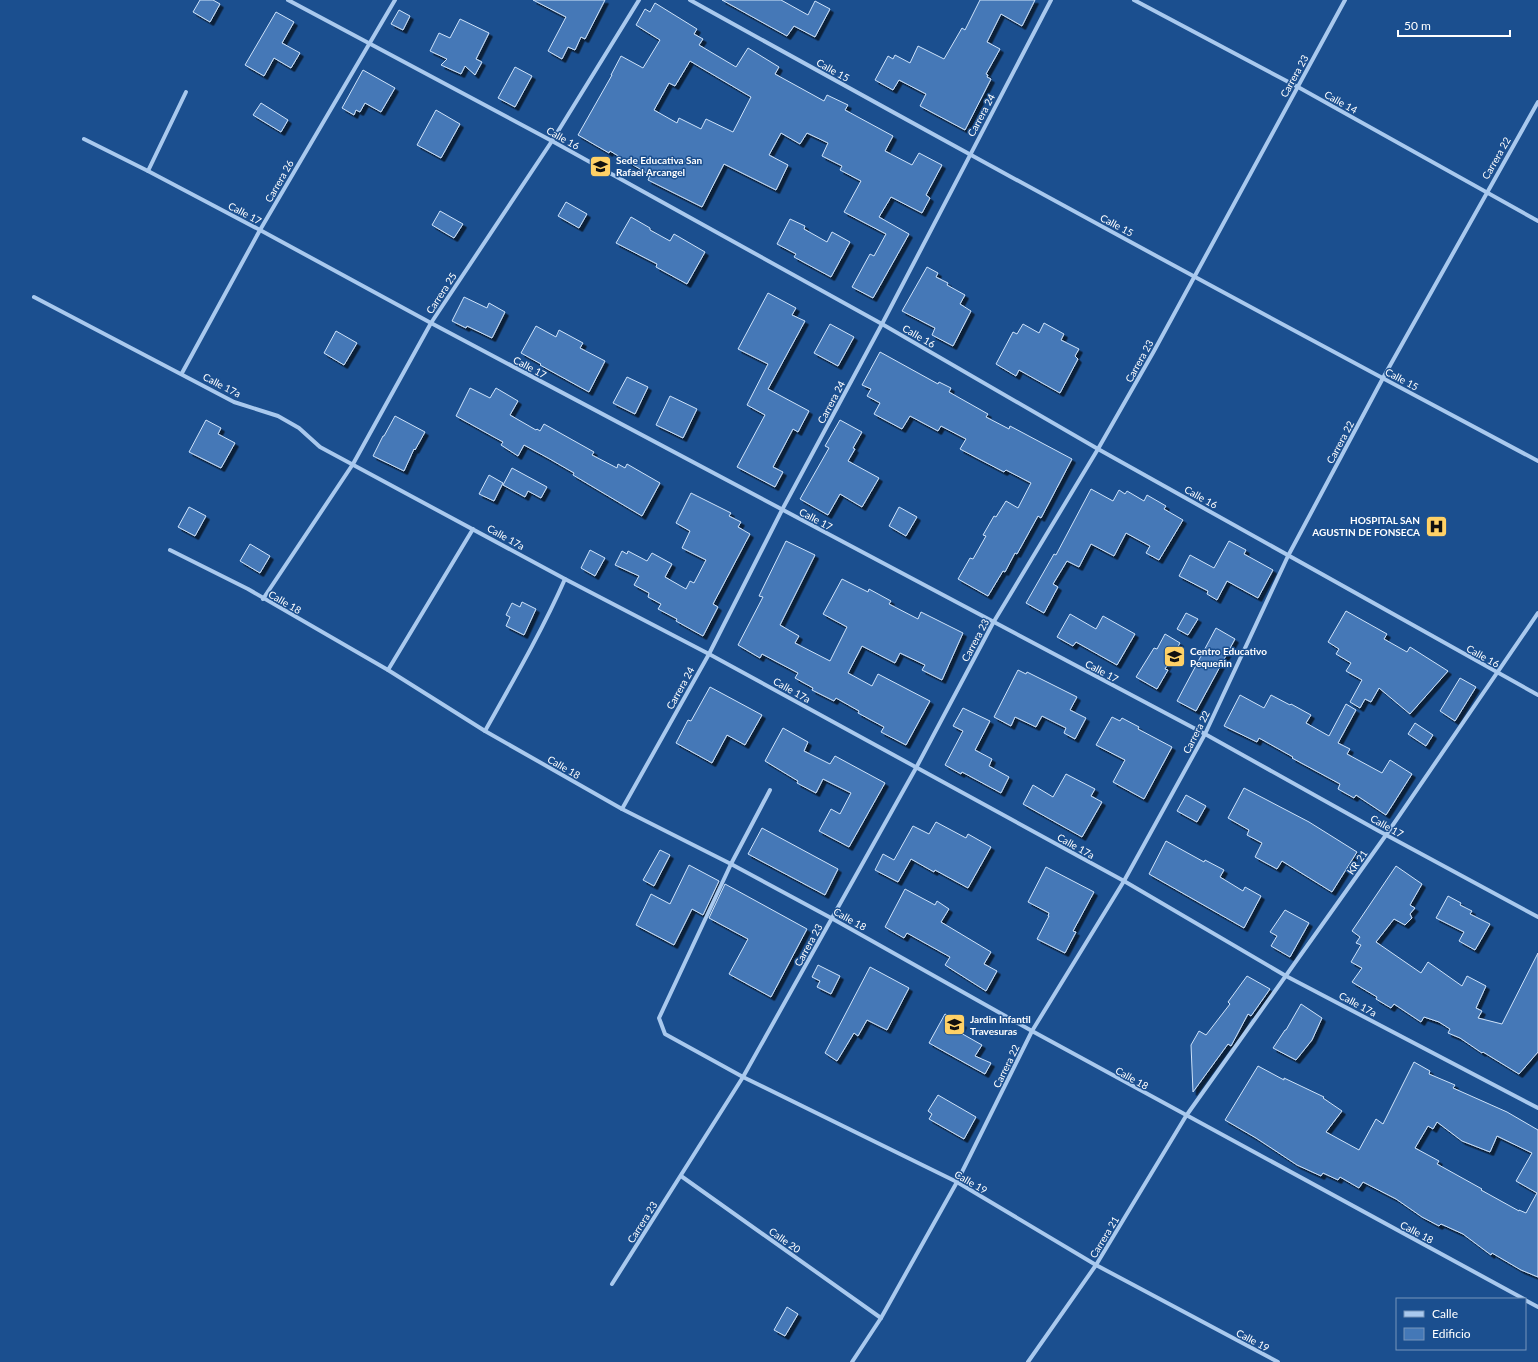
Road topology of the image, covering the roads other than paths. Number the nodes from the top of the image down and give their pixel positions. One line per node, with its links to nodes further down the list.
1 (288, 0): 8 (street, Calle 16)
2 (395, 0): 8 (street, Carrera 26)
3 (639, 0): 13 (street, Carrera 25)
4 (690, 0): 14 (street, Calle 15)
5 (1051, 0): 14 (street, Carrera 24)
6 (1134, 0): 9 (street, Calle 14)
7 (1346, 0): 9 (street, Carrera 23)
8 (369, 44): 13 (street, Calle 16); 18 (street, Carrera 26)
9 (1298, 87): 16 (street, Calle 14); 19 (street, Carrera 23)
10 (186, 92): 15 (street)
11 (1538, 102): 16 (street, Carrera 22)
12 (84, 139): 15 (street, Calle 17)
13 (552, 141): 21 (street, Carrera 25); 22 (street, Calle 16)
14 (969, 154): 19 (street, Calle 15); 22 (street, Carrera 24)
15 (148, 171): 18 (street, Calle 17)
16 (1486, 193): 17 (street, Calle 14); 24 (street, Carrera 22)
17 (1538, 221)
18 (260, 230): 21 (street, Calle 17); 23 (street, Carrera 26)
19 (1194, 276): 24 (street, Calle 15); 25 (street, Carrera 23)
20 (34, 297): 23 (street, Calle 17a)
21 (431, 323): 27 (street, Carrera 25); 28 (street, Calle 17)
22 (882, 324): 25 (street, Calle 16); 28 (street, Carrera 24)
23 (182, 373): 27 (street, Calle 17a)
24 (1383, 378): 26 (street, Calle 15); 31 (street, Carrera 22)
25 (1098, 449): 31 (street, Calle 16); 35 (street, Carrera 23)
26 (1538, 461)
27 (354, 464): 29 (street, Calle 17a); 33 (street, Carrera 25)
28 (782, 510): 35 (street, Calle 17); 36 (street, Carrera 24)
29 (473, 528): 32 (street, Calle 17a); 37 (street)
30 (170, 550): 33 (street, Calle 18)
31 (1288, 556): 38 (street, Calle 16); 41 (street, Carrera 22)
32 (565, 579): 36 (street, Calle 17a); 40 (street)
33 (263, 599): 37 (street, Calle 18)
34 (1538, 613): 38 (street, KR 21)
35 (993, 622): 41 (street, Calle 17); 42 (street, Carrera 23)
36 (709, 654): 42 (street, Calle 17a); 44 (street, Carrera 24)
37 (388, 670): 40 (street, Calle 18)
38 (1497, 673): 39 (street, Calle 16); 45 (street, KR 21)
39 (1538, 695)
40 (486, 731): 44 (street, Calle 18)
41 (1205, 734): 45 (street, Calle 17); 47 (street, Carrera 22)
42 (916, 768): 47 (street, Calle 17a); 49 (street, Carrera 23)
43 (770, 790): 46 (street)
44 (622, 809): 46 (street, Calle 18)
45 (1386, 835): 48 (street, Calle 17); 50 (street, KR 21)
46 (731, 864): 49 (street, Calle 18); 52 (street, Calle 19)
47 (1124, 881): 50 (street, Calle 17a); 51 (street, Carrera 22)
48 (1538, 917)
49 (833, 919): 51 (street, Calle 18); 52 (street, Carrera 23)
50 (1286, 976): 53 (street, Calle 17a); 54 (street, KR 21)
51 (1032, 1032): 54 (street, Calle 18); 56 (street, Carrera 22)
52 (743, 1077): 55 (street, Carrera 23); 56 (street, Calle 19)
53 (1538, 1108)
54 (1186, 1116): 57 (street, Carrera 21); 59 (street, Calle 18)
55 (681, 1176): 58 (street, Carrera 23); 62 (street, Calle 20)
56 (957, 1182): 57 (street, Calle 19); 62 (street, Carrera 22)
57 (1096, 1265): 64 (street, Carrera 21); 65 (street, Calle 19)
58 (612, 1284)
59 (1522, 1298)
60 (1526, 1300): 61 (street, Calle 18)
61 (1538, 1307)
62 (881, 1318): 63 (street, Carrera 22)
63 (852, 1362)
64 (1028, 1362)
65 (1278, 1362)

